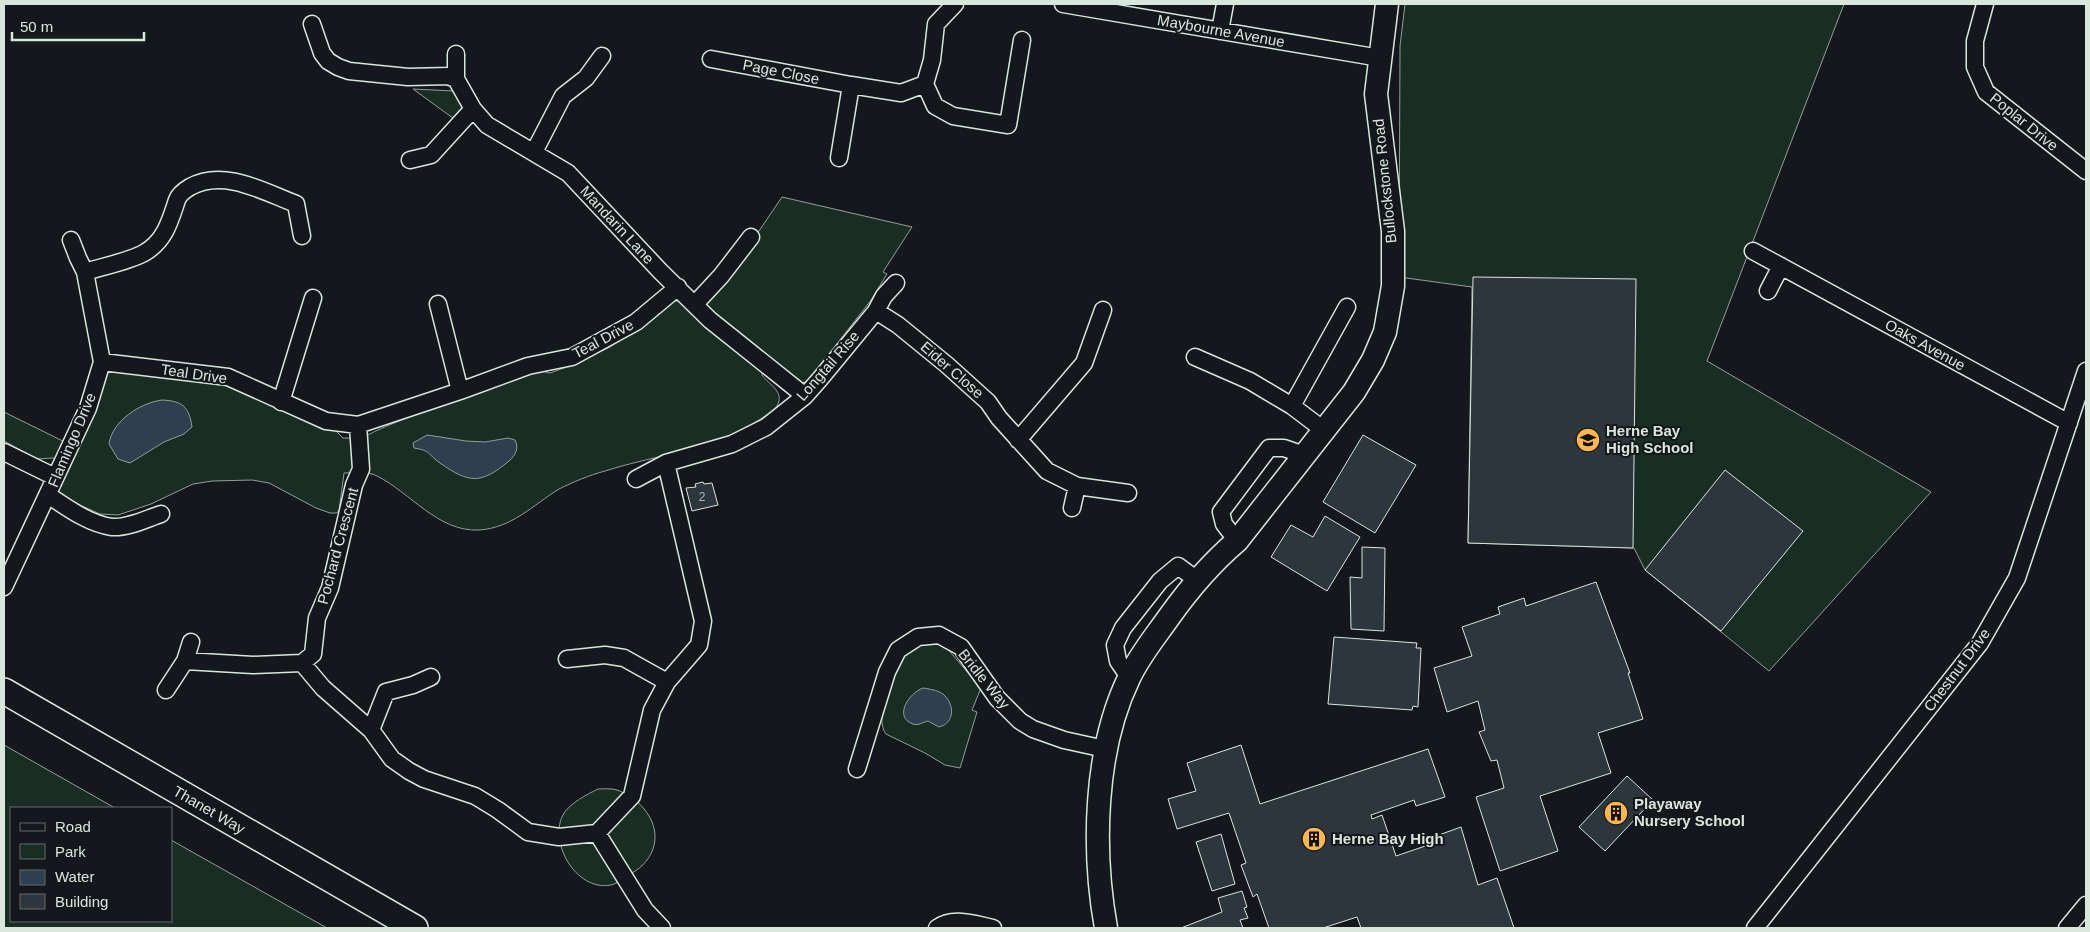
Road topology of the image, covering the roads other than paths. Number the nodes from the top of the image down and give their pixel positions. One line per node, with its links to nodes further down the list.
1 (953, 4): 14 (street)
2 (1063, 4): 7 (street, Maybourne Avenue)
3 (1226, 4): 7 (street)
4 (1387, 4): 11 (street, Bullockstone Road)
5 (1985, 4): 20 (street, Poplar Drive)
6 (312, 24): 13 (street)
7 (1220, 31): 11 (street, Maybourne Avenue)
8 (1022, 40): 14 (street)
9 (456, 54): 13 (street, Mandarin Lane)
10 (602, 56): 17 (street)
11 (1380, 58): 45 (street, Bullockstone Road)
12 (711, 59): 15 (street, Page Close)
13 (456, 79): 16 (street, Mandarin Lane)
14 (924, 84): 15 (street)
15 (850, 85): 18 (street)
16 (473, 109): 17 (street, Mandarin Lane); 19 (street)
17 (534, 152): 28 (street, Mandarin Lane)
18 (839, 158)
19 (410, 160)
20 (2086, 171)
21 (302, 236): 26 (street)
22 (752, 237): 32 (street)
23 (71, 240): 26 (street, Flamingo Drive)
24 (1753, 251): 25 (street, Oaks Avenue)
25 (1780, 266): 29 (street); 43 (street, Oaks Avenue)
26 (85, 272): 37 (street, Flamingo Drive)
27 (896, 282): 35 (street, Longtail Rise)
28 (678, 287): 32 (street, Mandarin Lane); 39 (street, Teal Drive)
29 (1768, 291)
30 (313, 298): 41 (street)
31 (438, 304): 39 (street)
32 (695, 304): 40 (street, Mandarin Lane)
33 (1347, 307): 42 (street)
34 (1103, 310): 46 (street)
35 (876, 311): 40 (street, Longtail Rise); 46 (street, Eider Close)
36 (1195, 357): 42 (street)
37 (102, 362): 41 (street, Teal Drive); 50 (street, Flamingo Drive)
38 (2086, 371): 43 (street, Chestnut Drive)
39 (460, 392): 44 (street, Teal Drive)
40 (805, 396): 49 (street, Longtail Rise)
41 (281, 402): 44 (street, Teal Drive)
42 (1292, 406): 45 (street)
43 (2069, 423): 79 (street, Chestnut Drive)
44 (358, 424): 63 (street, Pochard Crescent)
45 (1325, 431): 48 (street, Bullockstone Road)
46 (1018, 440): 52 (street, Eider Close)
47 (4, 452): 50 (street)
48 (1304, 455): 57 (street, Bullockstone Road); 57 (street)
49 (666, 462): 51 (street, Longtail Rise); 66 (street)
50 (55, 477): 54 (street, Flamingo Drive)
51 (636, 479)
52 (1077, 486): 53 (street, Eider Close); 55 (street)
53 (1128, 493)
54 (48, 495): 56 (street, Flamingo Drive); 59 (street, Flamingo Drive)
55 (1072, 508)
56 (161, 514)
57 (1237, 541): 58 (street, Bullockstone Road)
58 (1197, 580): 65 (street, Bullockstone Road); 65 (street)
59 (4, 588)
60 (191, 642): 62 (street)
61 (567, 659): 66 (street)
62 (185, 662): 63 (street); 67 (street)
63 (302, 663): 69 (street)
64 (432, 677): 69 (street)
65 (1129, 677): 70 (street, Bullockstone Road)
66 (667, 682): 72 (street)
67 (166, 690)
68 (4, 691): 74 (main road, Thanet Way)
69 (371, 730): 72 (street)
70 (1105, 749): 71 (street, Bridle Way); 78 (street, Bullockstone Road)
71 (857, 769)
72 (597, 833): 75 (street)
73 (2086, 905): 80 (street)
74 (415, 928)
75 (662, 928)
76 (937, 928): 77 (street)
77 (993, 928)
78 (1106, 928)
79 (1755, 928)
80 (2067, 928)

